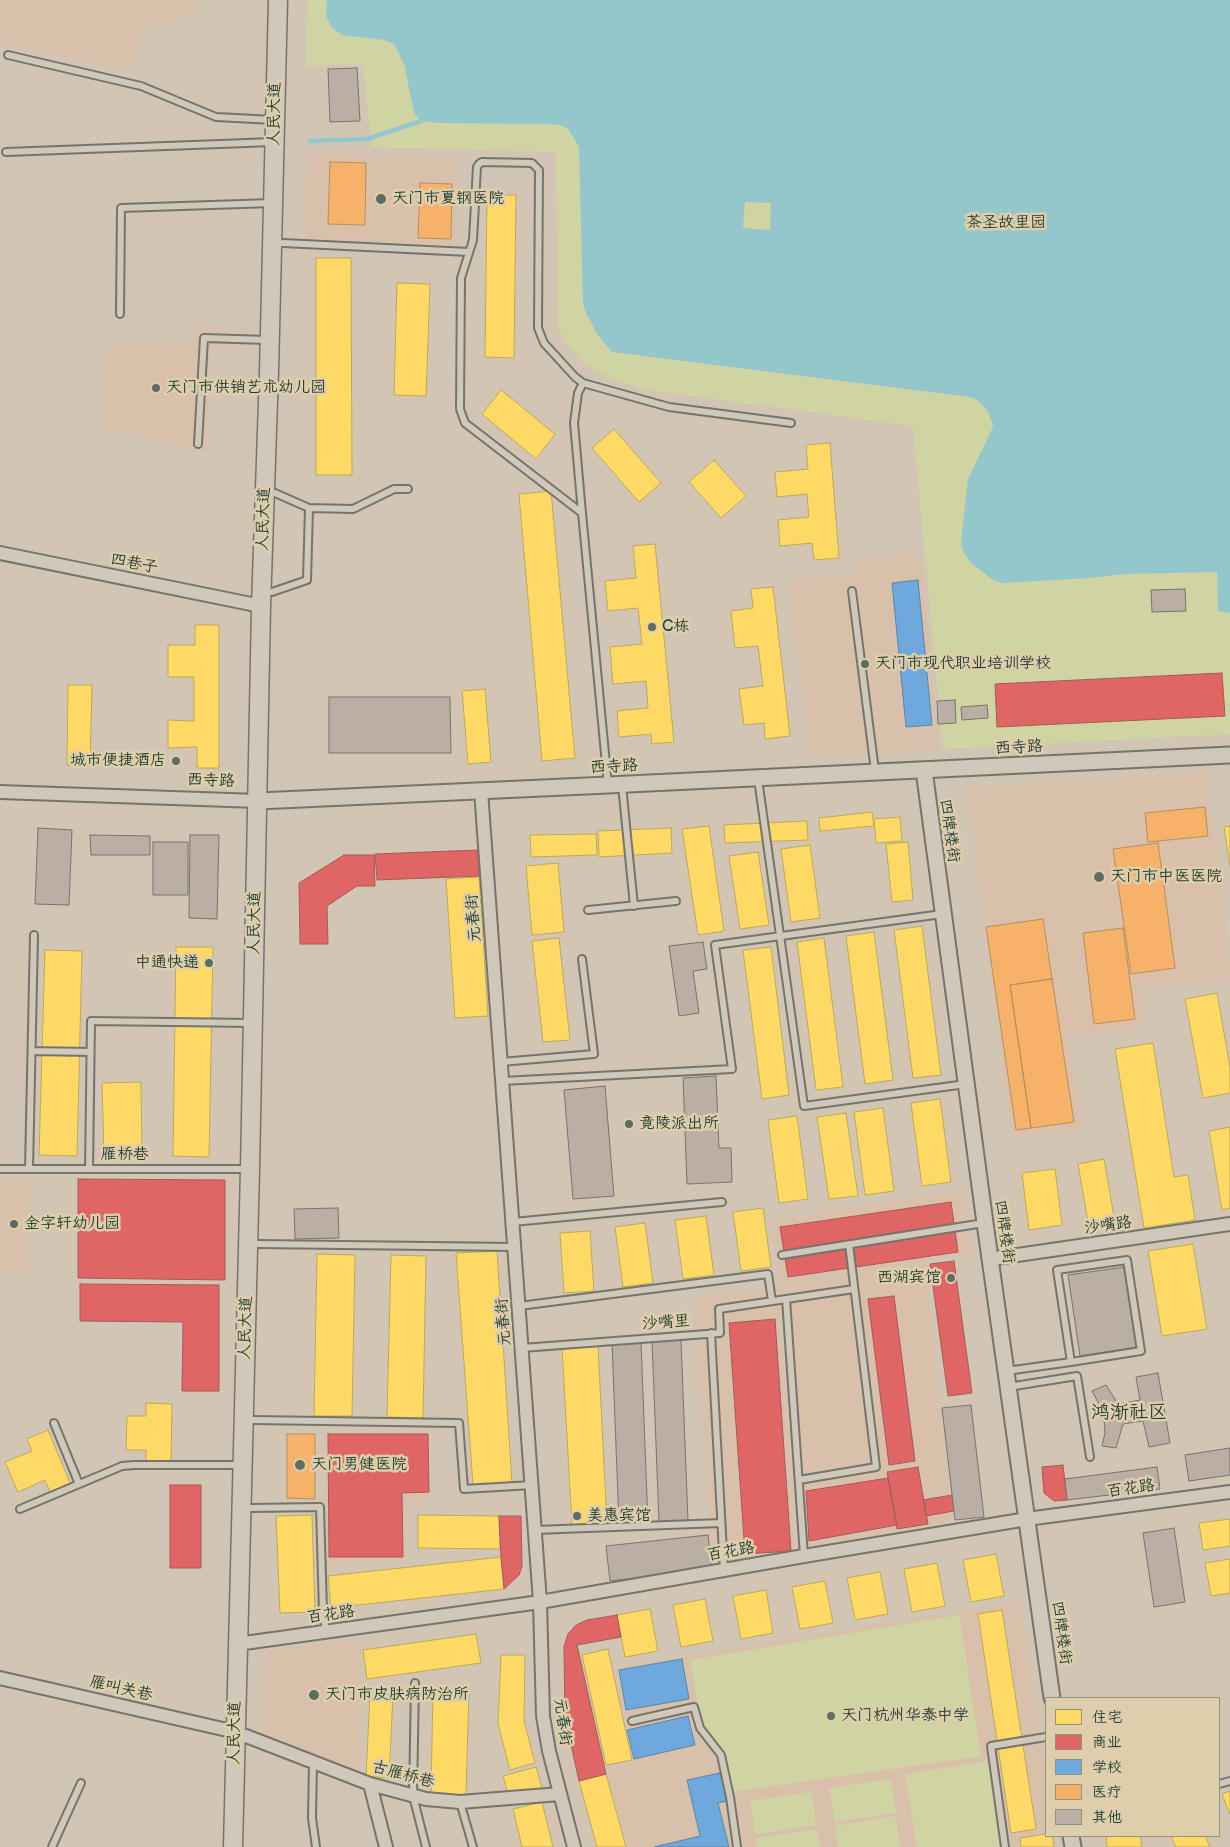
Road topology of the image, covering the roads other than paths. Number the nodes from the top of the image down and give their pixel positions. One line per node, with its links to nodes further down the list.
1 (278, 0): 4 (main road, 人民大道)
2 (289, 0): 8 (main road, 人民大道)
3 (8, 55): 4 (lane)
4 (275, 120): 5 (main road, 人民大道)
5 (274, 142): 6 (lane); 7 (main road, 人民大道)
6 (6, 152)
7 (273, 204): 10 (lane); 11 (main road, 人民大道)
8 (283, 243): 9 (lane); 16 (main road, 人民大道)
9 (469, 252): 12 (lane); 18 (lane)
10 (120, 314)
11 (270, 340): 14 (lane); 22 (main road, 人民大道)
12 (583, 382): 13 (lane); 18 (lane)
13 (791, 423)
14 (198, 444)
15 (408, 489): 17 (lane)
16 (275, 493): 17 (lane); 21 (main road, 人民大道)
17 (308, 508): 21 (lane)
18 (582, 513): 27 (lane)
19 (0, 553): 22 (street, 四巷子)
20 (852, 591): 25 (lane)
21 (272, 592): 30 (main road, 人民大道)
22 (261, 606): 30 (main road, 人民大道)
23 (1230, 755): 24 (street, 西寺路)
24 (924, 770): 25 (street, 西寺路); 34 (street, 四牌楼街)
25 (875, 773): 26 (street, 西寺路)
26 (758, 778): 27 (street, 西寺路); 36 (lane)
27 (615, 785): 28 (street, 西寺路); 32 (lane)
28 (481, 791): 30 (street, 西寺路); 41 (street, 元春街)
29 (0, 792): 30 (street, 西寺路)
30 (263, 800): 38 (main road, 人民大道); 52 (main road, 人民大道)
31 (676, 901): 32 (lane)
32 (634, 906): 33 (lane)
33 (588, 910)
34 (943, 914): 36 (lane); 43 (street, 四牌楼街)
35 (34, 935): 39 (lane)
36 (780, 936): 42 (lane); 43 (lane)
37 (582, 959): 41 (lane)
38 (253, 1023): 40 (lane); 47 (main road, 人民大道)
39 (32, 1051): 40 (lane); 45 (lane)
40 (90, 1052): 46 (lane)
41 (501, 1062): 42 (street, 元春街)
42 (502, 1081): 49 (street, 元春街)
43 (966, 1084): 50 (street, 四牌楼街)
44 (0, 1169): 45 (lane, 雁桥巷)
45 (29, 1169): 46 (lane, 雁桥巷)
46 (89, 1169): 47 (lane, 雁桥巷)
47 (250, 1169): 69 (main road, 人民大道)
48 (722, 1202): 49 (lane)
49 (513, 1222): 54 (street, 元春街)
50 (985, 1222): 53 (lane); 56 (street, 四牌楼街)
51 (1230, 1224): 56 (street, 沙嘴路)
52 (257, 1244): 54 (lane); 66 (main road, 人民大道)
53 (849, 1244): 55 (lane); 57 (lane)
54 (515, 1247): 60 (street, 元春街)
55 (782, 1255)
56 (990, 1259): 64 (street, 四牌楼街)
57 (854, 1289): 58 (lane, 沙嘴里); 70 (lane)
58 (786, 1299): 59 (lane, 沙嘴里); 70 (lane)
59 (772, 1301): 60 (lane); 61 (lane, 沙嘴里)
60 (519, 1306): 62 (street, 元春街)
61 (711, 1333): 62 (lane, 沙嘴里); 77 (lane)
62 (522, 1348): 72 (street, 元春街)
63 (1071, 1362): 63 (lane); 64 (lane)
64 (1006, 1371): 65 (street, 四牌楼街)
65 (1008, 1386): 68 (lane); 76 (street, 四牌楼街)
66 (253, 1420): 72 (lane); 74 (main road, 人民大道)
67 (54, 1423): 71 (lane)
68 (1090, 1457)
69 (242, 1466): 71 (lane); 83 (main road, 人民大道)
70 (799, 1480): 79 (lane)
71 (79, 1484): 75 (lane)
72 (532, 1485): 78 (street, 元春街)
73 (1230, 1492): 76 (street, 百花路)
74 (251, 1508): 82 (lane); 83 (main road, 人民大道)
75 (20, 1509)
76 (1027, 1519): 79 (street, 百花路); 86 (street, 四牌楼街)
77 (722, 1523): 78 (lane); 80 (lane)
78 (535, 1530): 81 (street, 元春街)
79 (804, 1556): 80 (street, 百花路)
80 (724, 1570): 81 (street, 百花路)
81 (540, 1602): 82 (street, 百花路); 93 (street, 元春街)
82 (326, 1632): 83 (street, 百花路)
83 (242, 1644): 88 (main road, 人民大道)
84 (0, 1678): 88 (street, 雁叫关巷)
85 (416, 1683): 94 (lane)
86 (1052, 1697)
87 (632, 1720): 104 (lane)
88 (241, 1734): 90 (street, 古雁桥巷); 97 (main road, 人民大道); 98 (main road, 人民大道)
89 (1045, 1737): 105 (lane)
90 (313, 1762): 92 (street, 古雁桥巷); 99 (lane)
91 (82, 1782): 96 (lane)
92 (370, 1784): 94 (street, 古雁桥巷); 100 (street)
93 (560, 1794): 95 (street, 古雁桥巷); 103 (street, 元春街)
94 (413, 1796): 95 (street, 古雁桥巷); 101 (lane)
95 (460, 1802): 102 (lane)
96 (52, 1847)
97 (233, 1847)
98 (244, 1847)
99 (316, 1847)
100 (386, 1847)
101 (426, 1847)
102 (473, 1847)
103 (574, 1847)
104 (737, 1847)
105 (1005, 1847)

